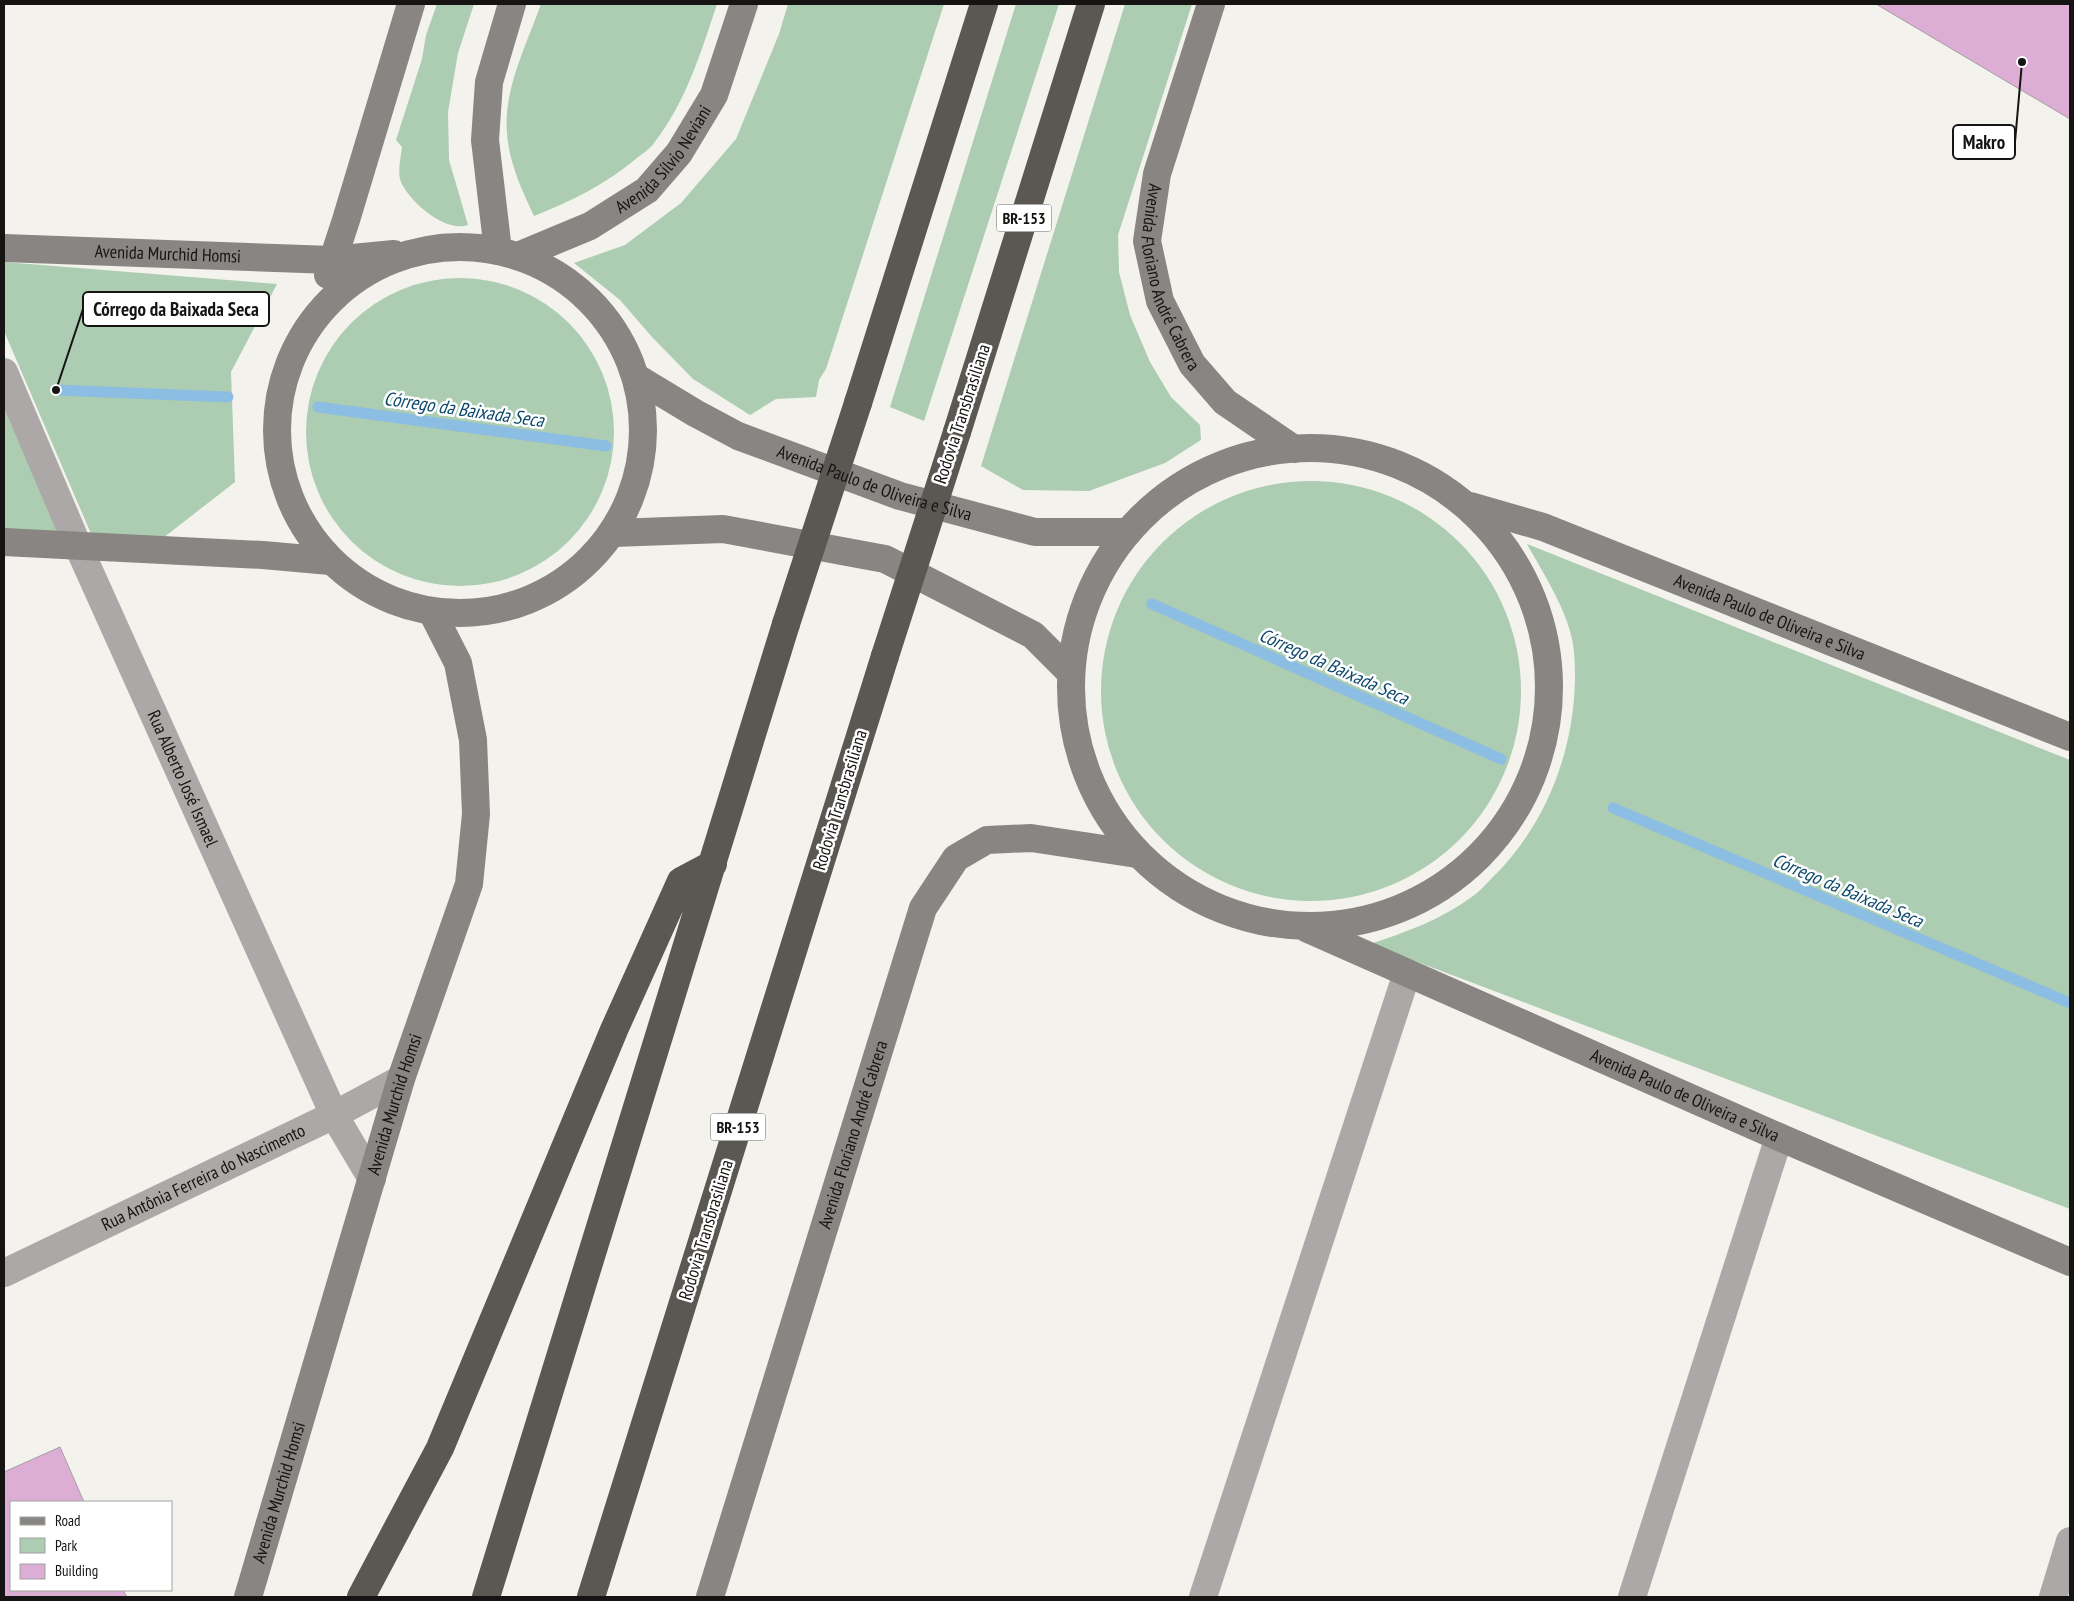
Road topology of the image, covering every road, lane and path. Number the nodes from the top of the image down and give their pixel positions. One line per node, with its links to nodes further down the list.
1 (411, 4): 10 (main road)
2 (512, 4): 9 (main road)
3 (744, 4): 9 (main road, Avenida Sílvio Neviani)
4 (984, 4): 25 (highway, bridge)
5 (1091, 4): 38 (highway, Rodovia Transbrasiliana / BR-153, bridge)
6 (1211, 4): 14 (main road, Avenida Floriano André Cabrera)
7 (4, 248): 10 (main road, Avenida Murchid Homsi)
8 (420, 252): 9 (main road); 10 (main road, Avenida Murchid Homsi); 11 (main road)
9 (508, 253): 13 (main road)
10 (332, 260): 11 (main road)
11 (312, 323): 20 (main road)
12 (4, 372): 19 (street, Rua Alberto José Ismael)
13 (637, 378): 16 (main road, Avenida Paulo de Oliveira e Silva); 17 (main road)
14 (1294, 449): 15 (main road); 16 (main road)
15 (1466, 505): 23 (main road, Avenida Paulo de Oliveira e Silva); 26 (main road)
16 (1128, 532): 22 (main road)
17 (613, 533): 21 (main road); 22 (main road)
18 (4, 542): 19 (main road)
19 (78, 546): 20 (main road); 29 (street, Rua Alberto José Ismael)
20 (330, 561): 21 (main road)
21 (432, 612): 28 (main road, Avenida Murchid Homsi)
22 (1071, 673): 24 (main road)
23 (2070, 737)
24 (1137, 854): 26 (main road); 39 (main road, Avenida Floriano André Cabrera)
25 (713, 864): 36 (highway); 37 (highway)
26 (1302, 926): 27 (main road, Avenida Paulo de Oliveira e Silva)
27 (1407, 973): 30 (main road, Avenida Paulo de Oliveira e Silva); 40 (street)
28 (401, 1079): 29 (street, Rua Antônia Ferreira do Nascimento); 31 (main road, Avenida Murchid Homsi)
29 (334, 1114): 31 (street, Rua Alberto José Ismael); 33 (street, Rua Antônia Ferreira do Nascimento)
30 (1779, 1137): 32 (main road, Avenida Paulo de Oliveira e Silva); 41 (street)
31 (372, 1179): 35 (main road, Avenida Murchid Homsi)
32 (2070, 1262)
33 (4, 1273)
34 (2070, 1541): 42 (street)
35 (248, 1597)
36 (361, 1597)
37 (486, 1597)
38 (592, 1597)
39 (710, 1597)
40 (1203, 1597)
41 (1632, 1597)
42 (2053, 1597)

